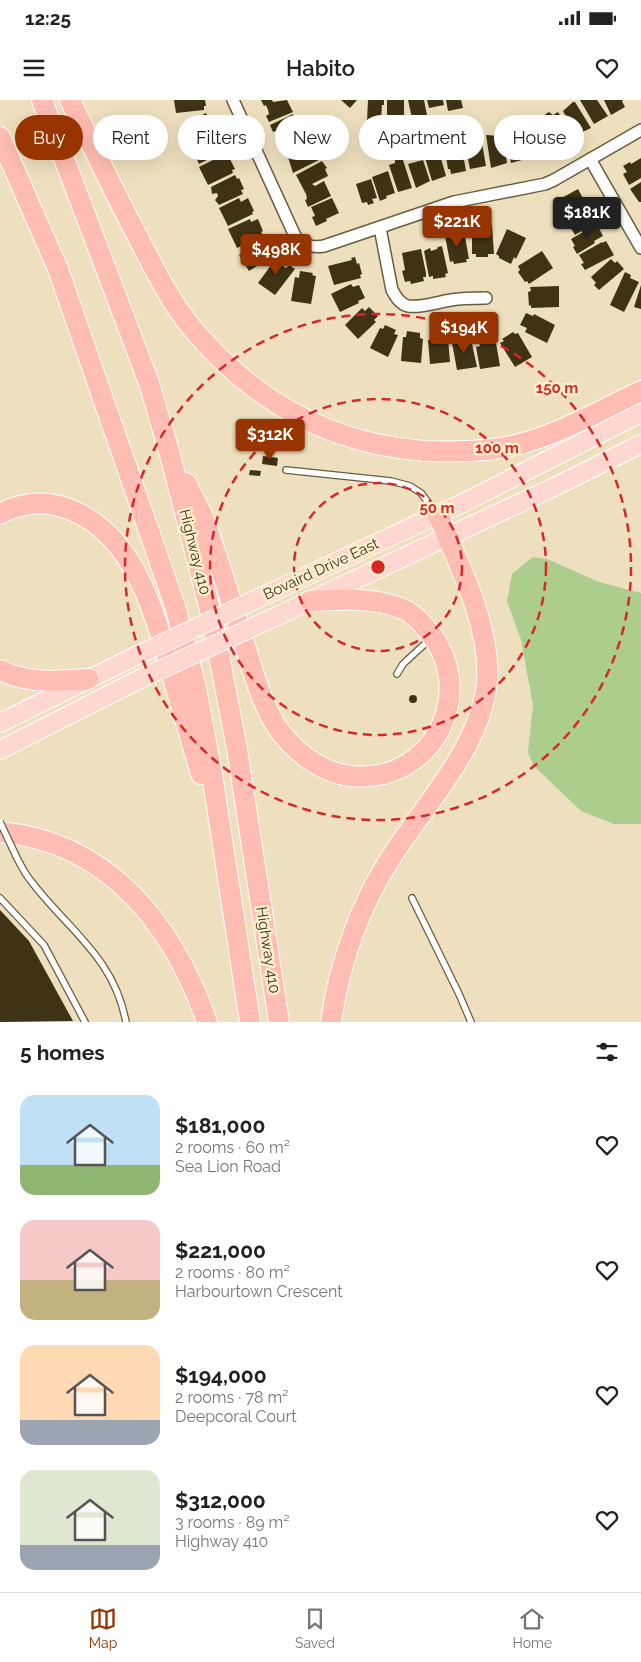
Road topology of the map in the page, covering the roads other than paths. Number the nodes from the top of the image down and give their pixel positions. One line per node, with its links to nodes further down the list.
1 (42, 100): 13 (highway, Highway 410)
2 (70, 100): 10 (highway)
3 (233, 100): 7 (street)
4 (641, 130): 6 (street)
5 (0, 137): 25 (highway, Highway 410)
6 (590, 159): 7 (street); 8 (street)
7 (380, 228): 9 (street)
8 (641, 248)
9 (486, 298)
10 (641, 391)
11 (641, 413): 16 (main road, Bovaird Drive East)
12 (641, 444): 17 (main road, Bovaird Drive East)
13 (169, 451): 19 (highway); 34 (highway, Highway 410)
14 (286, 470): 16 (lane)
15 (0, 514): 25 (highway)
16 (438, 515): 17 (highway); 22 (main road, Bovaird Drive East, bridge)
17 (447, 537): 18 (main road, Bovaird Drive East); 35 (highway)
18 (310, 601): 19 (highway); 24 (main road, Bovaird Drive East, bridge)
19 (433, 637): 21 (lane)
20 (0, 670): 22 (highway)
21 (397, 674)
22 (88, 679): 23 (main road, Bovaird Drive East)
23 (0, 723)
24 (0, 751)
25 (218, 810): 33 (highway, Highway 410)
26 (0, 822): 31 (lane, bridge)
27 (0, 832): 32 (highway)
28 (0, 898): 30 (lane)
29 (412, 898): 36 (lane)
30 (85, 1022)
31 (126, 1022)
32 (207, 1022)
33 (250, 1022)
34 (279, 1022)
35 (332, 1022)
36 (471, 1022)

